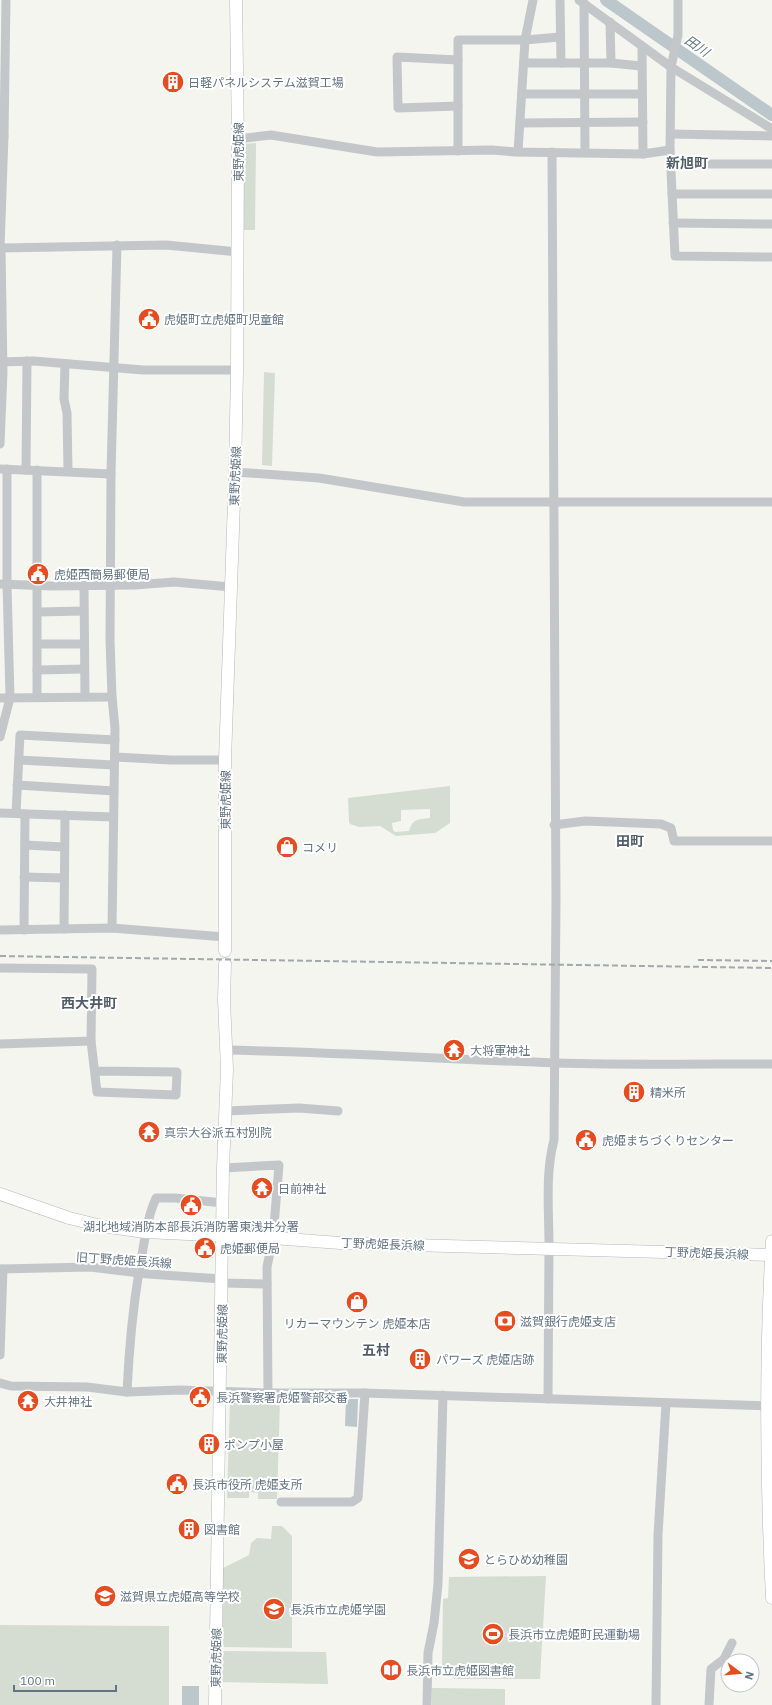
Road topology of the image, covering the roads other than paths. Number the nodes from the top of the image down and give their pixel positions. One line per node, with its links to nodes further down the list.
1 (6, 0): 27 (street)
2 (236, 0): 29 (main road, 東野虎姫線)
3 (533, 0): 9 (street)
4 (560, 0): 8 (street)
5 (678, 0): 16 (street)
6 (581, 2): 7 (street); 14 (street)
7 (610, 22): 10 (street); 15 (street)
8 (560, 37): 9 (street); 13 (street)
9 (525, 40): 11 (street); 12 (street)
10 (642, 47): 16 (street); 17 (street)
11 (458, 60): 21 (street); 21 (street)
12 (524, 63): 13 (street); 19 (street)
13 (561, 63): 14 (street)
14 (584, 63): 15 (street); 18 (street)
15 (611, 63): 17 (street)
16 (672, 65): 25 (street); 26 (street)
17 (641, 66): 20 (street)
18 (584, 93): 19 (street); 20 (street); 24 (street)
19 (522, 94): 23 (street)
20 (642, 94): 22 (street)
21 (458, 106): 31 (street)
22 (643, 122): 24 (street); 35 (street)
23 (520, 123): 24 (street); 32 (street)
24 (585, 123): 34 (street)
25 (772, 129)
26 (671, 134): 28 (street); 30 (street)
27 (2, 136): 43 (street)
28 (772, 136)
29 (238, 139): 31 (street); 44 (main road, 東野虎姫線)
30 (670, 150): 35 (street); 36 (street)
31 (458, 151): 32 (street)
32 (518, 152): 33 (street)
33 (552, 152): 34 (street); 59 (street)
34 (585, 152): 35 (street)
35 (643, 154)
36 (671, 164): 37 (street); 38 (street)
37 (772, 164)
38 (672, 194): 39 (street); 40 (street)
39 (772, 194)
40 (673, 223): 41 (street); 45 (street)
41 (772, 224)
42 (117, 245): 43 (street); 44 (street); 50 (street)
43 (0, 248): 46 (street)
44 (238, 252): 51 (main road, 東野虎姫線)
45 (772, 257)
46 (1, 308): 47 (street)
47 (1, 362): 48 (street); 52 (street)
48 (27, 362): 49 (street); 54 (street)
49 (65, 364): 50 (street); 56 (street)
50 (113, 368): 51 (street); 58 (street)
51 (237, 370): 57 (main road, 東野虎姫線)
52 (0, 444)
53 (4, 469): 54 (street); 61 (street)
54 (26, 470): 55 (street)
55 (37, 470): 56 (street); 64 (street)
56 (68, 471): 58 (street)
57 (235, 472): 59 (street); 65 (main road, 東野虎姫線)
58 (111, 474): 63 (street)
59 (555, 502): 60 (street); 89 (street)
60 (772, 502)
61 (3, 584): 64 (street); 75 (street)
62 (84, 585): 63 (street); 64 (street); 66 (street)
63 (111, 585): 65 (street); 73 (street)
64 (38, 586): 67 (street)
65 (231, 587): 80 (main road, 東野虎姫線)
66 (84, 611): 67 (street); 69 (street)
67 (38, 612): 68 (street)
68 (38, 644): 69 (street); 71 (street)
69 (84, 644): 70 (street)
70 (84, 669): 71 (street); 72 (street)
71 (37, 670): 76 (street)
72 (85, 697): 73 (street); 76 (street)
73 (112, 697): 78 (street)
74 (0, 698): 75 (street)
75 (10, 698): 76 (street); 77 (street)
76 (37, 698)
77 (0, 737)
78 (115, 740): 79 (street); 81 (street)
79 (19, 760): 81 (street); 82 (street)
80 (225, 760): 81 (street); 99 (main road, 東野虎姫線)
81 (115, 761): 83 (street)
82 (17, 785): 83 (street); 85 (street)
83 (114, 791): 88 (street)
84 (0, 813): 85 (street)
85 (16, 813): 86 (street)
86 (25, 814): 87 (street); 91 (street)
87 (65, 815): 88 (street); 92 (street)
88 (113, 817): 95 (street)
89 (554, 825): 90 (street); 106 (street)
90 (772, 841)
91 (25, 845): 92 (street); 93 (street)
92 (64, 847): 94 (street)
93 (24, 877): 94 (street); 98 (street)
94 (64, 878): 96 (street)
95 (112, 928): 96 (street); 99 (street)
96 (64, 929): 98 (street)
97 (0, 930): 98 (street)
98 (24, 930)
99 (225, 937): 100 (main road, 東野虎姫線)
100 (225, 951)
101 (225, 964): 105 (main road, 東野虎姫線)
102 (0, 968): 103 (street)
103 (91, 1041): 104 (street); 108 (street)
104 (0, 1044)
105 (226, 1050): 106 (street); 109 (main road, 東野虎姫線)
106 (555, 1063): 107 (street); 118 (street)
107 (772, 1064)
108 (95, 1071): 108 (street)
109 (226, 1111): 110 (street); 111 (main road, 東野虎姫線)
110 (338, 1111)
111 (223, 1168): 113 (main road, 東野虎姫線); 116 (street)
112 (0, 1194): 114 (main road, 丁野虎姫長浜線)
113 (223, 1203): 114 (street); 115 (main road, 東野虎姫線)
114 (145, 1232): 115 (main road, 丁野虎姫長浜線); 121 (street)
115 (222, 1236): 116 (main road, 丁野虎姫長浜線); 122 (main road, 東野虎姫線)
116 (273, 1238): 118 (main road, 丁野虎姫長浜線); 123 (street)
117 (772, 1241): 119 (main road)
118 (549, 1248): 119 (main road, 丁野虎姫長浜線); 131 (street)
119 (772, 1255): 133 (main road)
120 (2, 1269): 121 (street, 旧丁野虎姫長浜線); 124 (street)
121 (139, 1273): 122 (street, 旧丁野虎姫長浜線); 127 (street)
122 (222, 1281): 123 (street, 旧丁野虎姫長浜線); 126 (main road, 東野虎姫線)
123 (267, 1284): 128 (street)
124 (0, 1354)
125 (0, 1383): 127 (street)
126 (221, 1390): 127 (street); 128 (street); 137 (main road, 東野虎姫線)
127 (127, 1392)
128 (268, 1393): 129 (street)
129 (365, 1393): 130 (street); 134 (street)
130 (443, 1395): 131 (street); 138 (street)
131 (548, 1399): 132 (street)
132 (666, 1403): 133 (street); 139 (street)
133 (769, 1406): 135 (main road)
134 (281, 1502)
135 (772, 1598)
136 (732, 1643): 140 (street)
137 (215, 1705)
138 (427, 1705)
139 (656, 1705)
140 (709, 1705)

